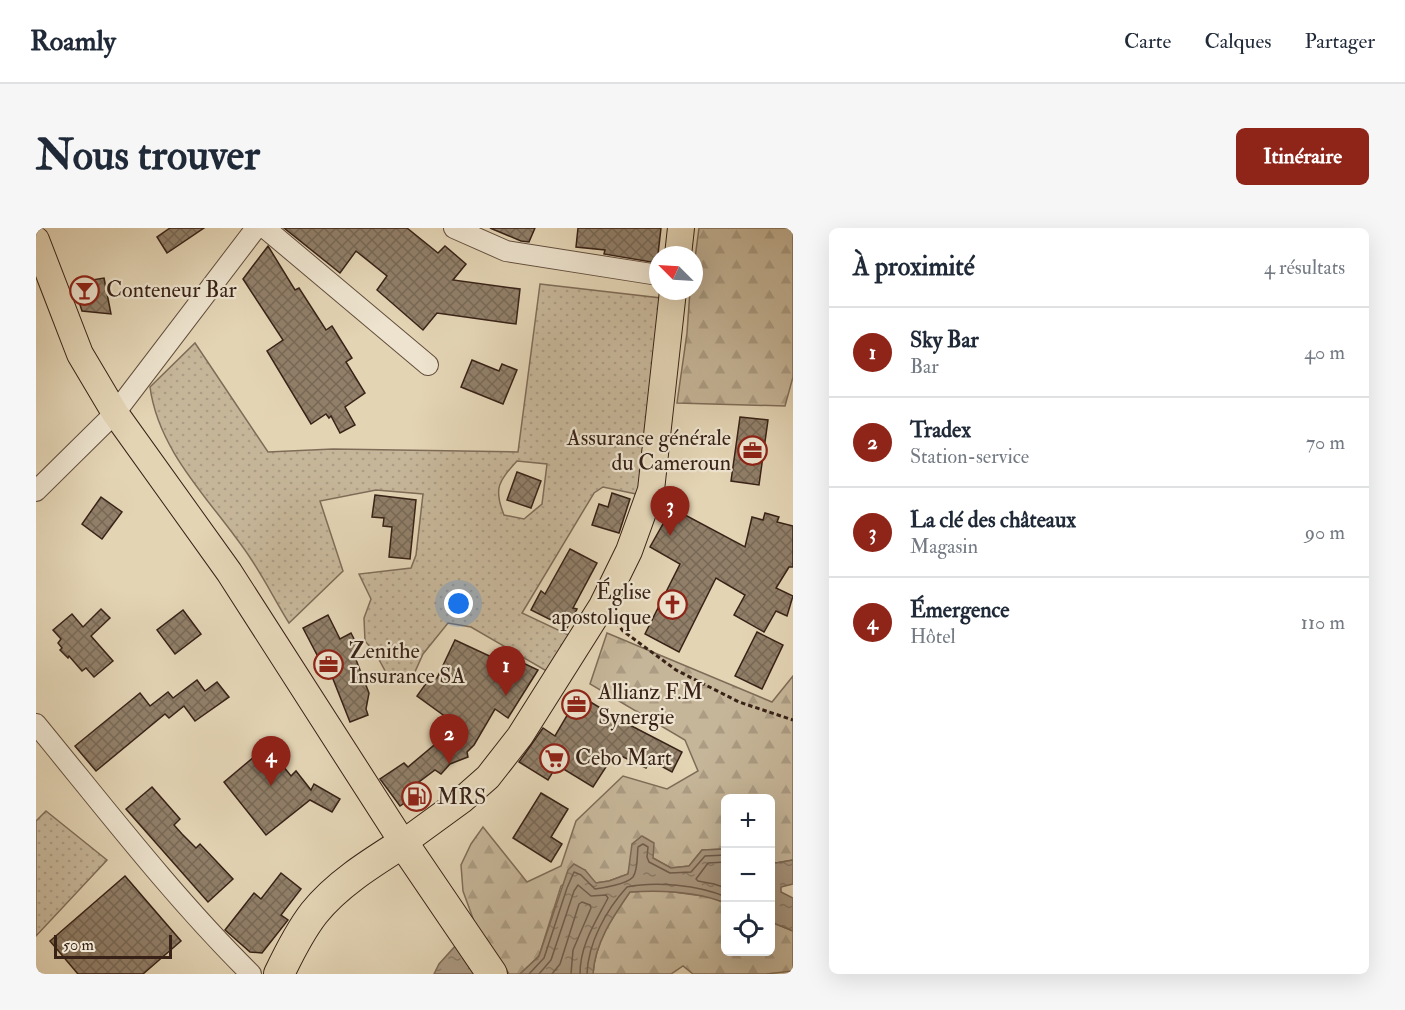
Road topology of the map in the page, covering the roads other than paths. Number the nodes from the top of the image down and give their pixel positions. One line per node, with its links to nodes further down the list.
1 (256, 228): 10 (street)
2 (265, 228): 9 (street)
3 (454, 228): 7 (street)
4 (681, 228): 6 (main road)
5 (36, 240): 10 (main road)
6 (679, 246)
7 (649, 274)
8 (672, 300): 13 (main road)
9 (428, 365)
10 (115, 413): 11 (street); 13 (main road)
11 (36, 491)
12 (36, 724): 14 (street)
13 (403, 843): 15 (highway); 16 (highway)
14 (251, 974)
15 (279, 974)
16 (492, 974)

